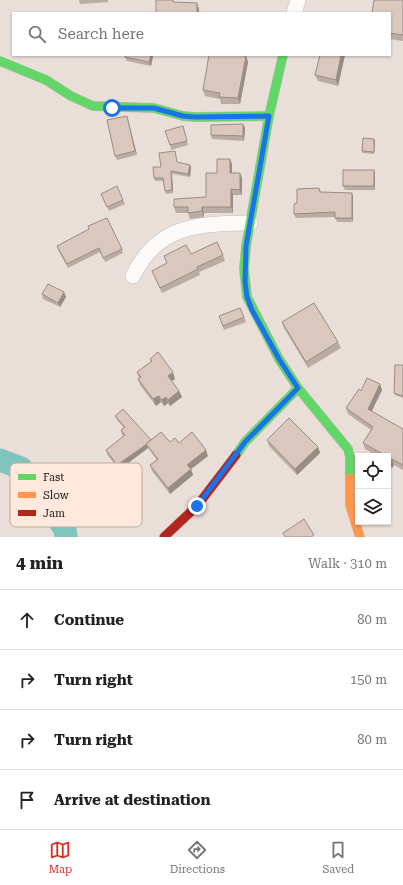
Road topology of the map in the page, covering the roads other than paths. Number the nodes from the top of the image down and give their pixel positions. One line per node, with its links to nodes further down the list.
1 (298, 0): 2 (street)
2 (294, 12)
3 (283, 56): 5 (street)
4 (0, 61): 5 (street)
5 (269, 116): 6 (street)
6 (250, 223): 7 (street); 8 (street)
7 (133, 276)
8 (298, 388): 9 (street); 10 (street)
9 (164, 537)
10 (360, 537)

